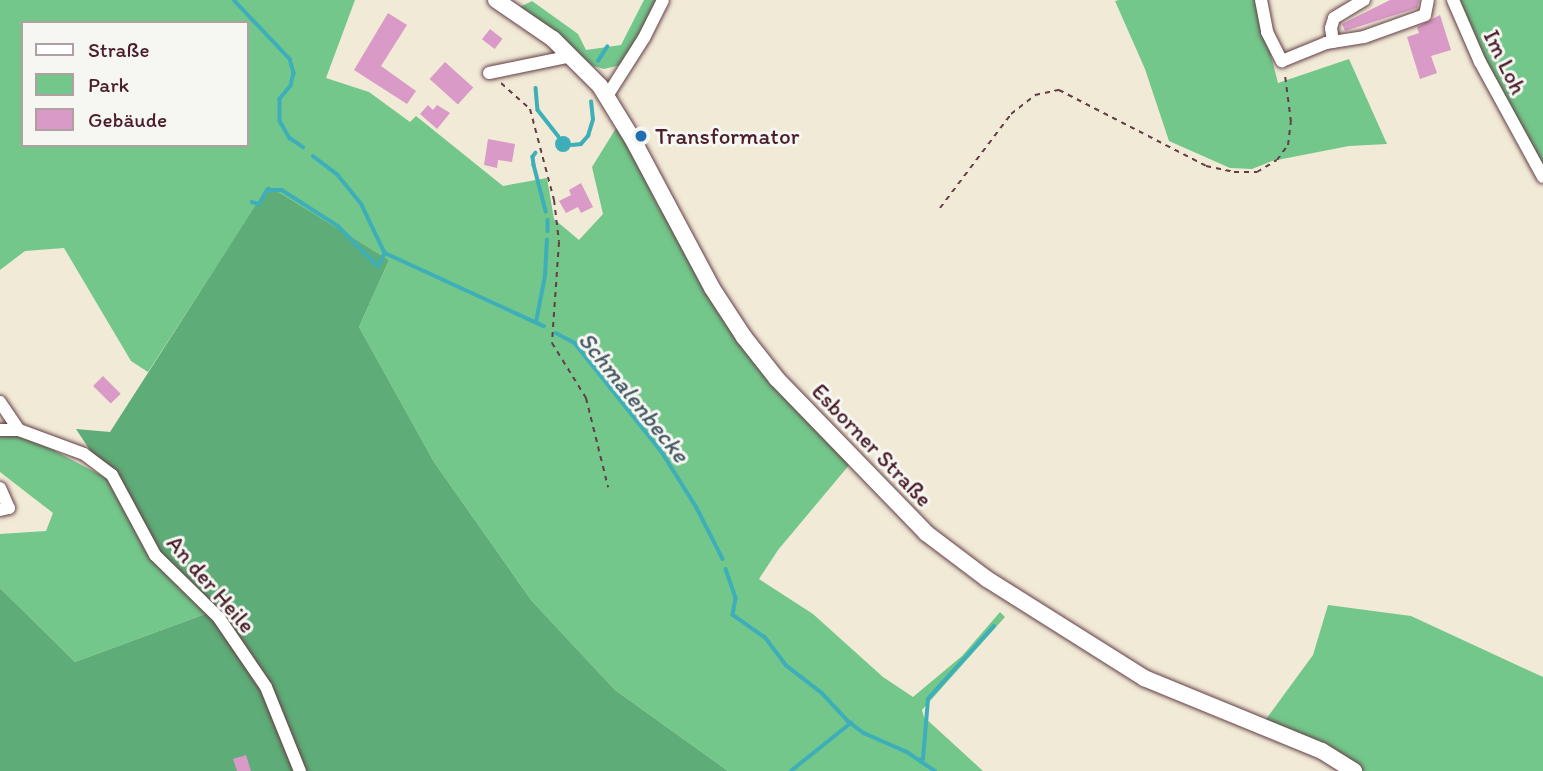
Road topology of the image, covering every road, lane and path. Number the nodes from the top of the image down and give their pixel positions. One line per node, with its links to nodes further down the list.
1 (496, 0): 8 (main road, Esborner Straße)
2 (663, 0): 11 (street)
3 (1261, 0): 9 (street)
4 (1364, 0): 7 (street)
5 (1428, 0): 7 (street)
6 (1453, 0): 12 (street, Im Loh)
7 (1333, 42): 9 (street)
8 (572, 56): 10 (street); 11 (main road, Esborner Straße)
9 (1282, 61): 13 (path)
10 (489, 73): 17 (path)
11 (607, 96): 21 (main road, Esborner Straße)
12 (1543, 177)
13 (940, 208)
14 (0, 402): 16 (street)
15 (0, 430): 16 (street)
16 (19, 430): 20 (street, An der Heile)
17 (608, 487)
18 (0, 488): 19 (street)
19 (0, 510)
20 (300, 771)
21 (1354, 771)

